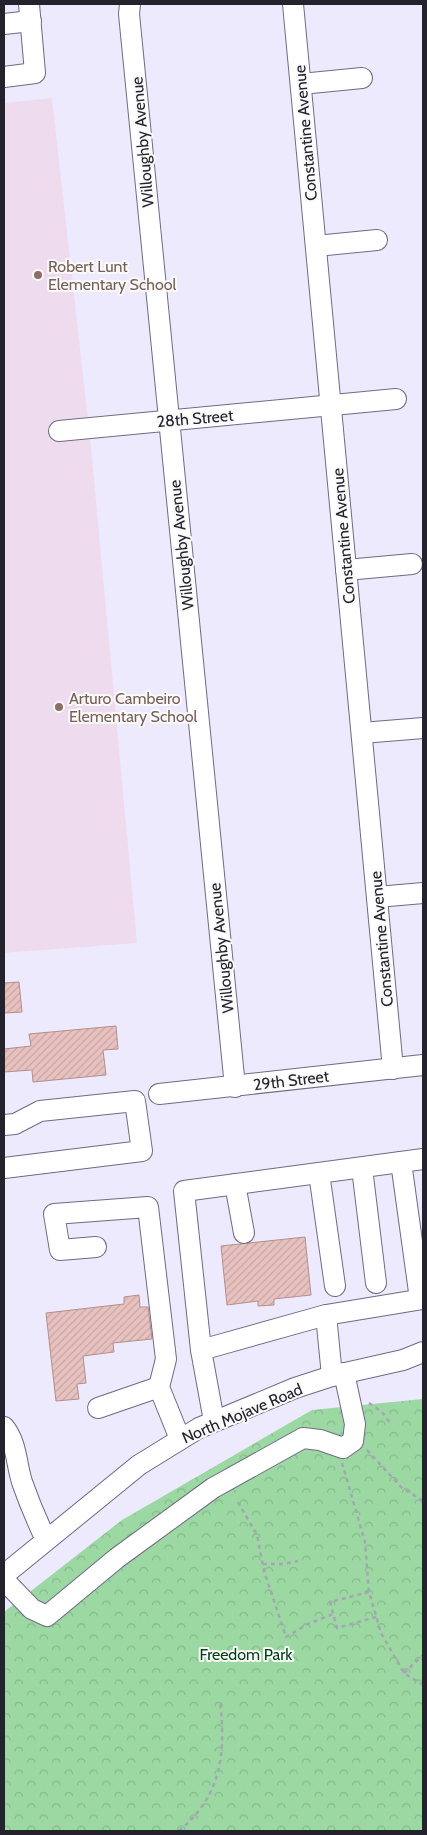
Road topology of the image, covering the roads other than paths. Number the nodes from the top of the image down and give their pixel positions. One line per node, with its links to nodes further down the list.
1 (130, 4): 12 (street, Willoughby Avenue)
2 (293, 4): 7 (street, Constantine Avenue)
3 (30, 12): 4 (street); 5 (street)
4 (4, 24)
5 (4, 77)
6 (362, 78): 7 (street)
7 (301, 84): 9 (street, Constantine Avenue)
8 (377, 240): 9 (street)
9 (316, 246): 11 (street, Constantine Avenue)
10 (396, 399): 11 (street, 28th Street)
11 (332, 405): 12 (street, 28th Street); 15 (street, Constantine Avenue)
12 (168, 420): 13 (street, 28th Street); 22 (street, Willoughby Avenue)
13 (59, 430)
14 (412, 564): 15 (street)
15 (346, 570): 17 (street, Constantine Avenue)
16 (423, 728): 17 (street)
17 (362, 733): 19 (street, Constantine Avenue)
18 (423, 893): 19 (street)
19 (377, 897): 21 (street, Constantine Avenue)
20 (423, 1065): 21 (street, 29th Street)
21 (393, 1069): 22 (street, 29th Street)
22 (235, 1087): 23 (street, 29th Street)
23 (160, 1094)
24 (4, 1126): 27 (street)
25 (423, 1160): 26 (street)
26 (401, 1162): 28 (street); 35 (street)
27 (4, 1168)
28 (362, 1168): 29 (street); 33 (street)
29 (319, 1173): 30 (street); 34 (street)
30 (235, 1184): 31 (street); 37 (street)
31 (244, 1233)
32 (96, 1247): 42 (street)
33 (376, 1283)
34 (335, 1286)
35 (422, 1299): 36 (street)
36 (326, 1315): 37 (street); 41 (street)
37 (201, 1350): 44 (street)
38 (423, 1352): 39 (street, North Mojave Road)
39 (403, 1360): 40 (street, North Mojave Road); 41 (street, North Mojave Road)
40 (423, 1363)
41 (338, 1375): 44 (street, North Mojave Road); 49 (street)
42 (159, 1388): 43 (street); 46 (street)
43 (98, 1408)
44 (214, 1421): 46 (street, North Mojave Road)
45 (4, 1427): 47 (street)
46 (180, 1439): 47 (street, North Mojave Road)
47 (46, 1540): 48 (street, North Mojave Road)
48 (4, 1575)
49 (4, 1580)

